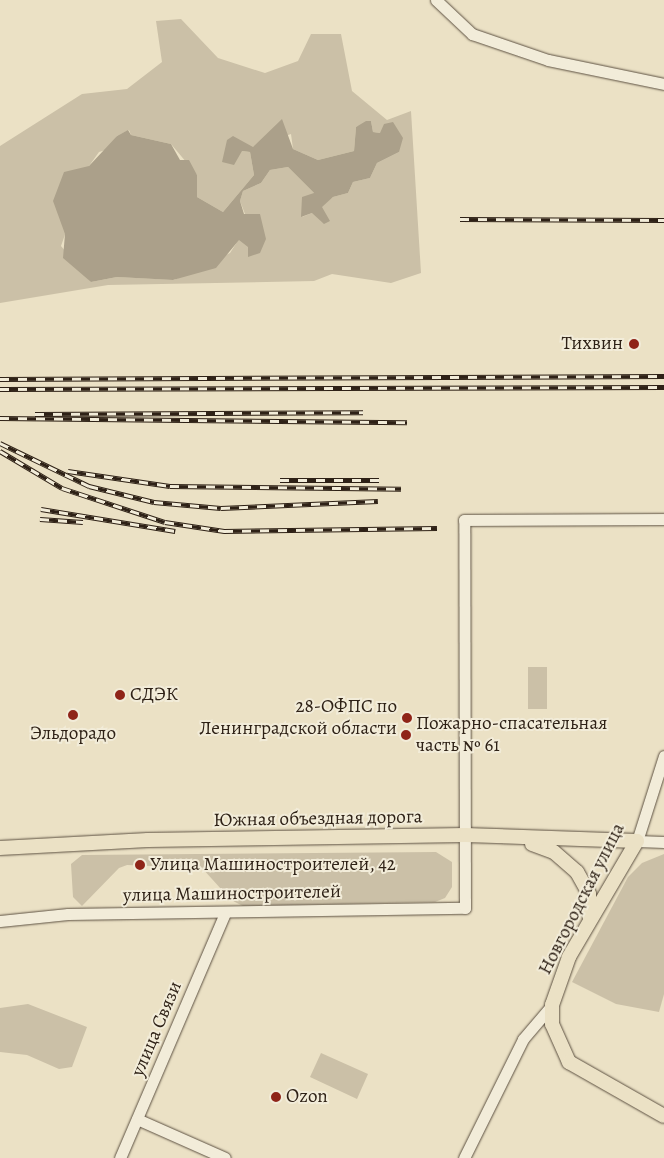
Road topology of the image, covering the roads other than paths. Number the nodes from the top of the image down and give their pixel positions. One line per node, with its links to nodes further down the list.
1 (436, 0): 2 (street)
2 (664, 84)
3 (664, 519): 5 (street)
4 (664, 756): 7 (street, Новгородская улица)
5 (465, 835): 6 (main road, Южная объездная дорога); 9 (main road, Южная объездная дорога); 10 (street, улица Машиностроителей)
6 (522, 840): 7 (main road, Южная объездная дорога); 11 (main road)
7 (637, 841): 8 (street); 11 (main road, Новгородская улица)
8 (664, 842)
9 (0, 848)
10 (226, 913): 12 (street, улица Машиностроителей); 15 (street, улица Связи)
11 (590, 919): 13 (main road, Новгородская улица)
12 (0, 921)
13 (552, 1005): 14 (main road); 18 (street, Новгородская улица)
14 (664, 1116)
15 (137, 1119): 16 (street, улица Связи); 17 (street)
16 (120, 1158)
17 (225, 1158)
18 (464, 1158)

